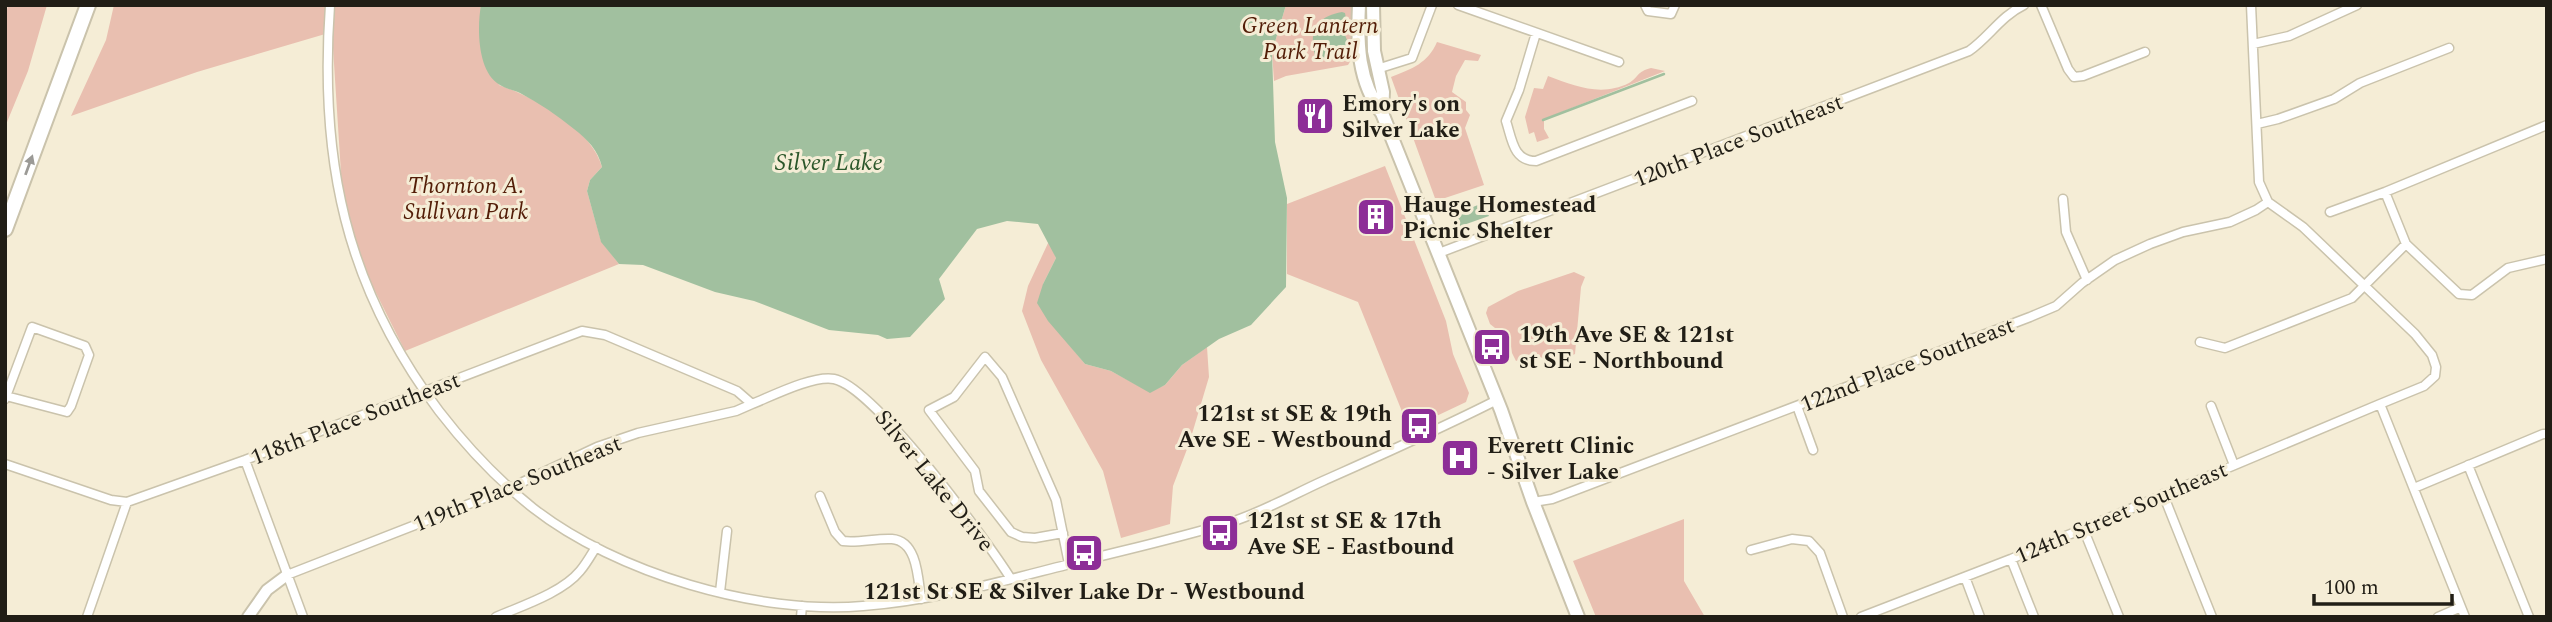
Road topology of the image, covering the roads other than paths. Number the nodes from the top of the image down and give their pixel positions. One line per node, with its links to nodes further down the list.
1 (88, 5): 27 (highway, one-way to 1)
2 (330, 5): 34 (street)
3 (1359, 5): 20 (main road)
4 (1373, 5): 18 (main road)
5 (1432, 5): 18 (street)
6 (1458, 5): 13 (street)
7 (1645, 5): 8 (street)
8 (1675, 5)
9 (2024, 5): 29 (street, 120th Place Southeast)
10 (2041, 5): 16 (street)
11 (2251, 5): 14 (street)
12 (2357, 5): 14 (street)
13 (1536, 33): 17 (street); 19 (street)
14 (2253, 44): 21 (street)
15 (2449, 48): 21 (street)
16 (2145, 52)
17 (1619, 62)
18 (1377, 69): 20 (main road)
19 (1692, 101)
20 (1382, 113): 29 (main road)
21 (2257, 124): 25 (street)
22 (2547, 125): 23 (street)
23 (2385, 192): 26 (street); 28 (street)
24 (2063, 199): 31 (street)
25 (2268, 202): 31 (street, 122nd Place Southeast); 32 (street)
26 (2330, 212)
27 (5, 229)
28 (2406, 244): 30 (street); 32 (street)
29 (1439, 253): 36 (main road)
30 (2547, 258)
31 (2087, 280): 39 (street, 122nd Place Southeast)
32 (2363, 286): 33 (street); 38 (street, 124th Street Southeast)
33 (2200, 342)
34 (425, 391): 37 (street, 118th Place Southeast); 43 (street, 118th Place Southeast); 47 (street)
35 (6, 397): 35 (street)
36 (1497, 400): 52 (main road); 59 (street)
37 (752, 404): 47 (street, 119th Place Southeast); 62 (street, Silver Lake Drive)
38 (2380, 404): 45 (street, 124th Street Southeast); 48 (street)
39 (1797, 406): 42 (street); 52 (street, 122nd Place Southeast)
40 (2211, 407): 45 (street)
41 (2547, 435): 46 (street)
42 (1813, 450)
43 (245, 460): 51 (street, 118th Place Southeast); 60 (street)
44 (5, 464): 51 (street)
45 (2234, 465): 49 (street, 124th Street Southeast)
46 (2468, 466): 48 (street); 81 (street)
47 (510, 488): 56 (street); 60 (street, 119th Place Southeast)
48 (2414, 488): 66 (street)
49 (2163, 494): 53 (street, 124th Street Southeast); 78 (street)
50 (820, 496): 64 (street)
51 (127, 502): 67 (street)
52 (1533, 502): 72 (main road)
53 (2083, 528): 58 (street, 124th Street Southeast); 77 (street)
54 (727, 531): 63 (street)
55 (1063, 533): 55 (street); 59 (street)
56 (596, 547): 63 (street); 70 (street)
57 (1751, 550): 73 (street)
58 (2011, 559): 61 (street, 124th Street Southeast); 76 (street)
59 (1069, 564): 62 (street)
60 (287, 575): 68 (street); 69 (street)
61 (1965, 577): 74 (street, 124th Street Southeast); 75 (street)
62 (1011, 579): 64 (street)
63 (720, 593): 65 (street)
64 (921, 599): 65 (street)
65 (802, 606): 71 (street)
66 (2461, 607): 79 (street); 80 (street)
67 (87, 617)
68 (248, 617)
69 (303, 617)
70 (496, 617)
71 (801, 617)
72 (1578, 617)
73 (1843, 617)
74 (1860, 617)
75 (1980, 617)
76 (2034, 617)
77 (2119, 617)
78 (2212, 617)
79 (2438, 617)
80 (2465, 617)
81 (2529, 617)

